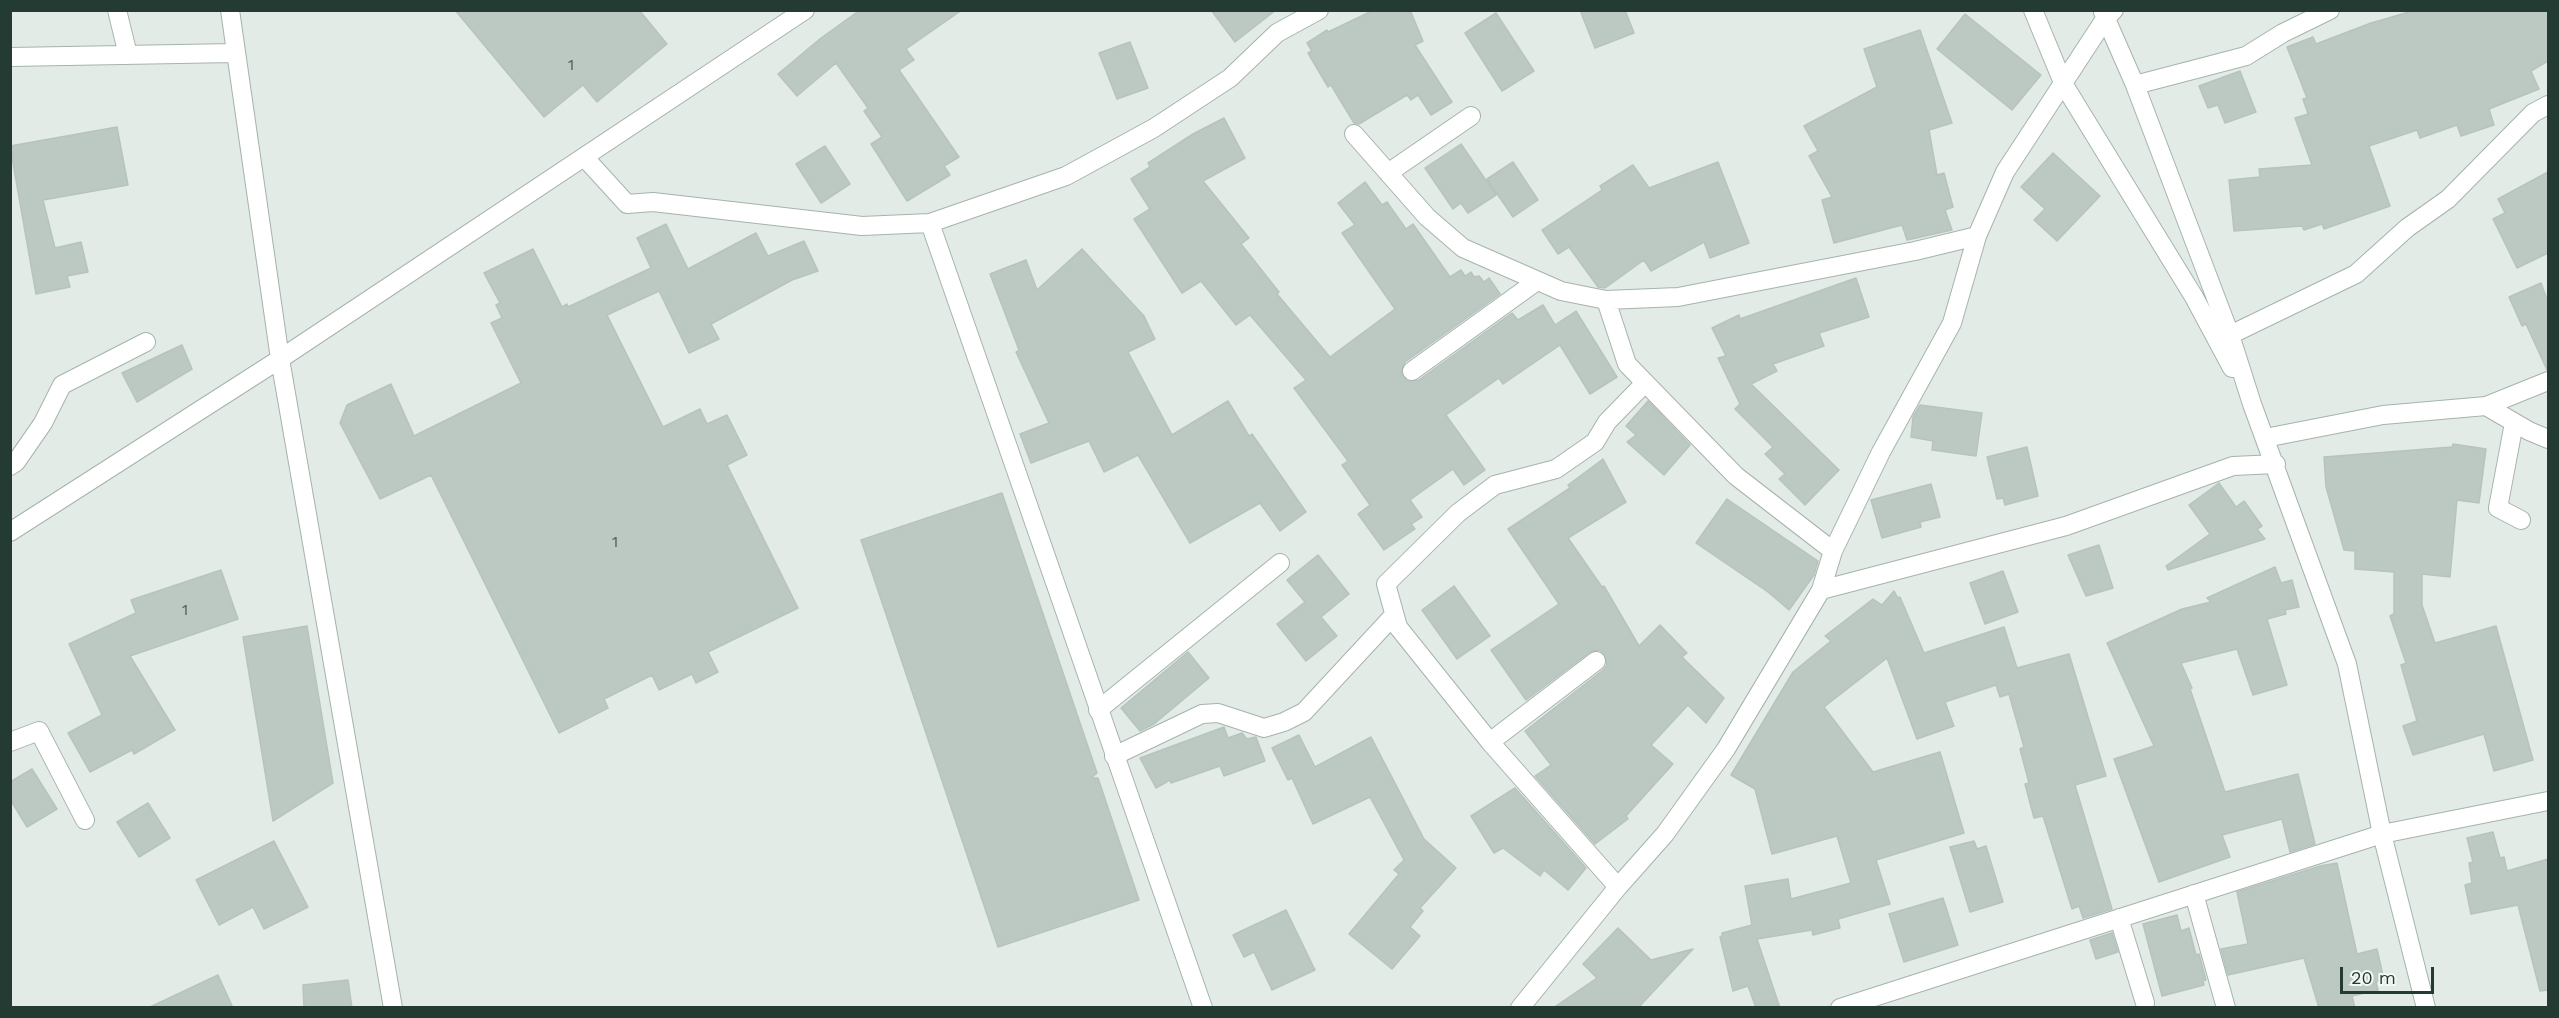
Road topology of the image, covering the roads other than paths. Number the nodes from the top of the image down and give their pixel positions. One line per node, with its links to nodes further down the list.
1 (117, 10): 9 (street)
2 (230, 10): 8 (street)
3 (805, 10): 16 (street)
4 (1319, 10): 18 (street)
5 (2033, 10): 11 (street)
6 (2330, 10): 12 (street)
7 (2107, 13): 11 (street); 12 (street)
8 (235, 53): 9 (street); 24 (street)
9 (128, 55): 10 (street)
10 (10, 57)
11 (2064, 85): 19 (street); 28 (street)
12 (2135, 85): 22 (street)
13 (2548, 105): 22 (street)
14 (1471, 117): 17 (street)
15 (1354, 134): 17 (street)
16 (585, 158): 18 (street); 24 (street)
17 (1388, 173): 20 (street)
18 (930, 223): 42 (street)
19 (1977, 236): 21 (street); 37 (street)
20 (1537, 281): 21 (street); 25 (street)
21 (1606, 300): 27 (street)
22 (2230, 335): 28 (street)
23 (146, 342): 34 (street)
24 (280, 359): 36 (street); 53 (street)
25 (1412, 372)
26 (2548, 381): 29 (street)
27 (1645, 383): 37 (street); 40 (street)
28 (2252, 404): 31 (street)
29 (2486, 406): 30 (street); 31 (street)
30 (2514, 423): 32 (street); 35 (street)
31 (2265, 438): 33 (street)
32 (2548, 439)
33 (2276, 464): 39 (street); 48 (street)
34 (10, 466)
35 (2522, 520)
36 (10, 532)
37 (1833, 551): 39 (street)
38 (1280, 563): 42 (street)
39 (1821, 590): 49 (street)
40 (1394, 615): 44 (street); 45 (street)
41 (1596, 661): 44 (street)
42 (1098, 710): 45 (street)
43 (10, 742): 47 (street)
44 (1490, 742): 49 (street)
45 (1114, 756): 54 (street)
46 (2548, 801): 48 (street)
47 (85, 820)
48 (2382, 834): 50 (street); 58 (street)
49 (1618, 887): 55 (street)
50 (2194, 894): 51 (street); 57 (street)
51 (2119, 918): 52 (street); 56 (street)
52 (2145, 1003)
53 (393, 1008)
54 (1203, 1008)
55 (1520, 1008)
56 (1840, 1008)
57 (2226, 1008)
58 (2426, 1008)

